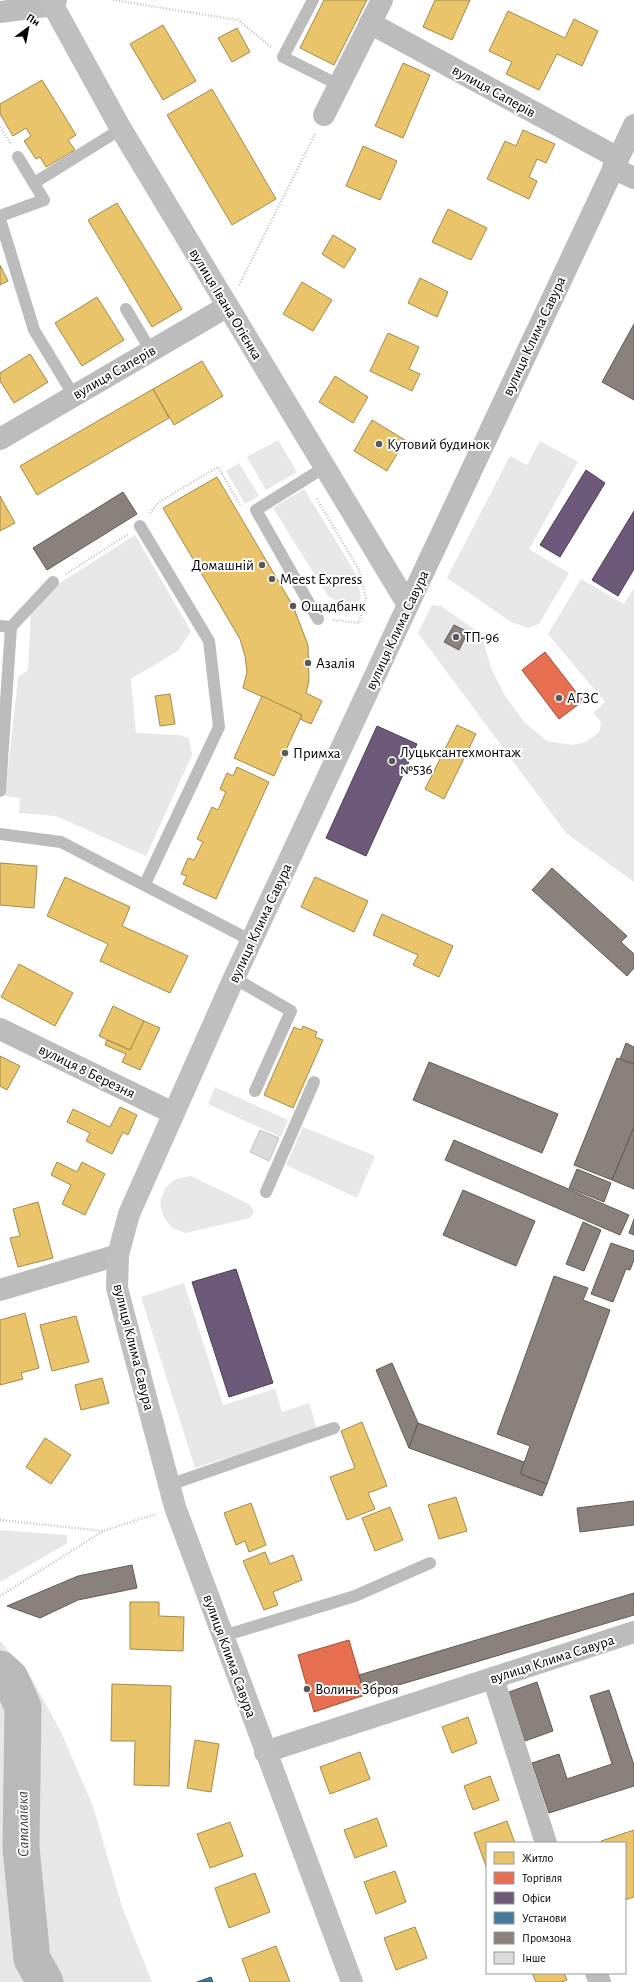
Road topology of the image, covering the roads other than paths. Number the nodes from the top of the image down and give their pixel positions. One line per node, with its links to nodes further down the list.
1 (313, 0): 6 (lane)
2 (382, 0): 5 (street)
3 (53, 2): 4 (street); 9 (street, вулиця Івана Огієнка)
4 (0, 12)
5 (370, 23): 6 (street); 11 (street, вулиця Саперів)
6 (339, 86): 7 (street)
7 (324, 115)
8 (634, 125): 11 (street, вулиця Клима Савура)
9 (121, 129): 13 (lane); 15 (street, вулиця Івана Огієнка)
10 (18, 157): 13 (lane)
11 (616, 163): 12 (street, вулиця Саперів); 23 (street, вулиця Клима Савура)
12 (634, 178)
13 (34, 183): 14 (lane)
14 (0, 217): 18 (lane)
15 (228, 306): 17 (street, вулиця Саперів); 20 (street, вулиця Івана Огієнка)
16 (126, 309): 17 (lane)
17 (151, 351): 18 (street, вулиця Саперів)
18 (74, 396): 19 (street, вулиця Саперів)
19 (0, 438)
20 (325, 467): 23 (street, вулиця Івана Огієнка); 24 (lane)
21 (140, 526): 28 (lane)
22 (53, 582): 25 (lane)
23 (408, 604): 29 (street, вулиця Клима Савура)
24 (318, 619)
25 (5, 627): 26 (lane)
26 (0, 791)
27 (0, 834): 28 (lane)
28 (145, 884): 29 (lane)
29 (252, 940): 30 (street, вулиця Клима Савура)
30 (234, 978): 33 (lane); 34 (street, вулиця Клима Савура)
31 (0, 1029): 34 (street, вулиця 8 Березня)
32 (314, 1082): 35 (lane)
33 (255, 1092)
34 (173, 1113): 36 (street, вулиця Клима Савура)
35 (266, 1192)
36 (118, 1255): 37 (street); 39 (street, вулиця Клима Савура)
37 (0, 1290)
38 (334, 1428): 39 (lane)
39 (169, 1485): 42 (street, вулиця Клима Савура)
40 (430, 1563): 42 (lane)
41 (634, 1632): 43 (street, вулиця Клима Савура)
42 (223, 1636): 44 (street, вулиця Клима Савура)
43 (493, 1678): 44 (street, вулиця Клима Савура); 45 (street)
44 (265, 1752): 46 (street, вулиця Клима Савура)
45 (546, 1842)
46 (352, 1982)

